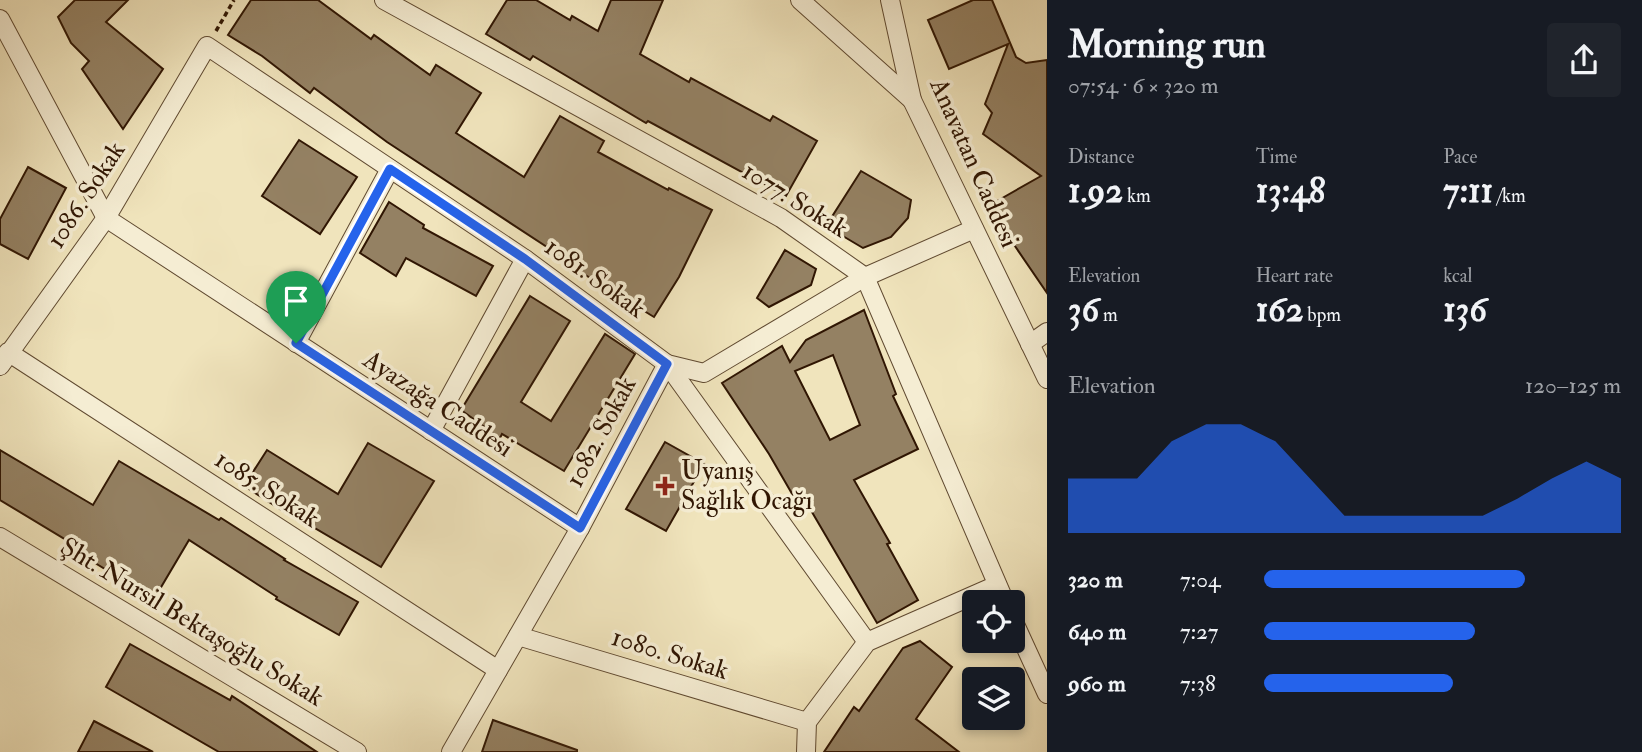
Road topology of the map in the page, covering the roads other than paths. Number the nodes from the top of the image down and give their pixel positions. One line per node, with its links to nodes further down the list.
1 (384, 0): 11 (street, 1077. Sokak)
2 (800, 0): 6 (street)
3 (890, 0): 6 (street, Anavatan Caddesi)
4 (1, 27): 8 (street, Ayazağa Caddesi)
5 (207, 46): 7 (street, 1081. Sokak); 8 (street, 1086. Sokak)
6 (912, 100): 9 (street, Anavatan Caddesi)
7 (390, 169): 10 (street, 1081. Sokak); 13 (street)
8 (106, 218): 13 (street, Ayazağa Caddesi); 15 (street, 1086. Sokak)
9 (974, 229): 11 (street, 1082. Sokak); 14 (street, Anavatan Caddesi)
10 (525, 259): 16 (street, 1081. Sokak); 18 (street)
11 (865, 277): 16 (street, 1082. Sokak); 21 (street)
12 (1047, 332): 14 (street)
13 (296, 343): 18 (street, Ayazağa Caddesi)
14 (1030, 344): 17 (street, Anavatan Caddesi)
15 (4, 359): 26 (street, 1085. Sokak)
16 (667, 364): 19 (street, 1082. Sokak); 24 (street, 1081. Sokak)
17 (1047, 379)
18 (431, 431): 19 (street, Ayazağa Caddesi)
19 (580, 528): 23 (street, 1082. Sokak)
20 (0, 537): 29 (street, Şht. Nursil Bektaşoğlu Sokak)
21 (997, 585): 22 (street); 24 (street)
22 (999, 590)
23 (518, 636): 26 (street, 1082. Sokak); 28 (street, 1080. Sokak)
24 (867, 642): 28 (street)
25 (1025, 646): 27 (street)
26 (498, 670): 30 (street, 1082. Sokak)
27 (1047, 694)
28 (807, 722): 31 (street)
29 (357, 752)
30 (451, 752)
31 (806, 752)

